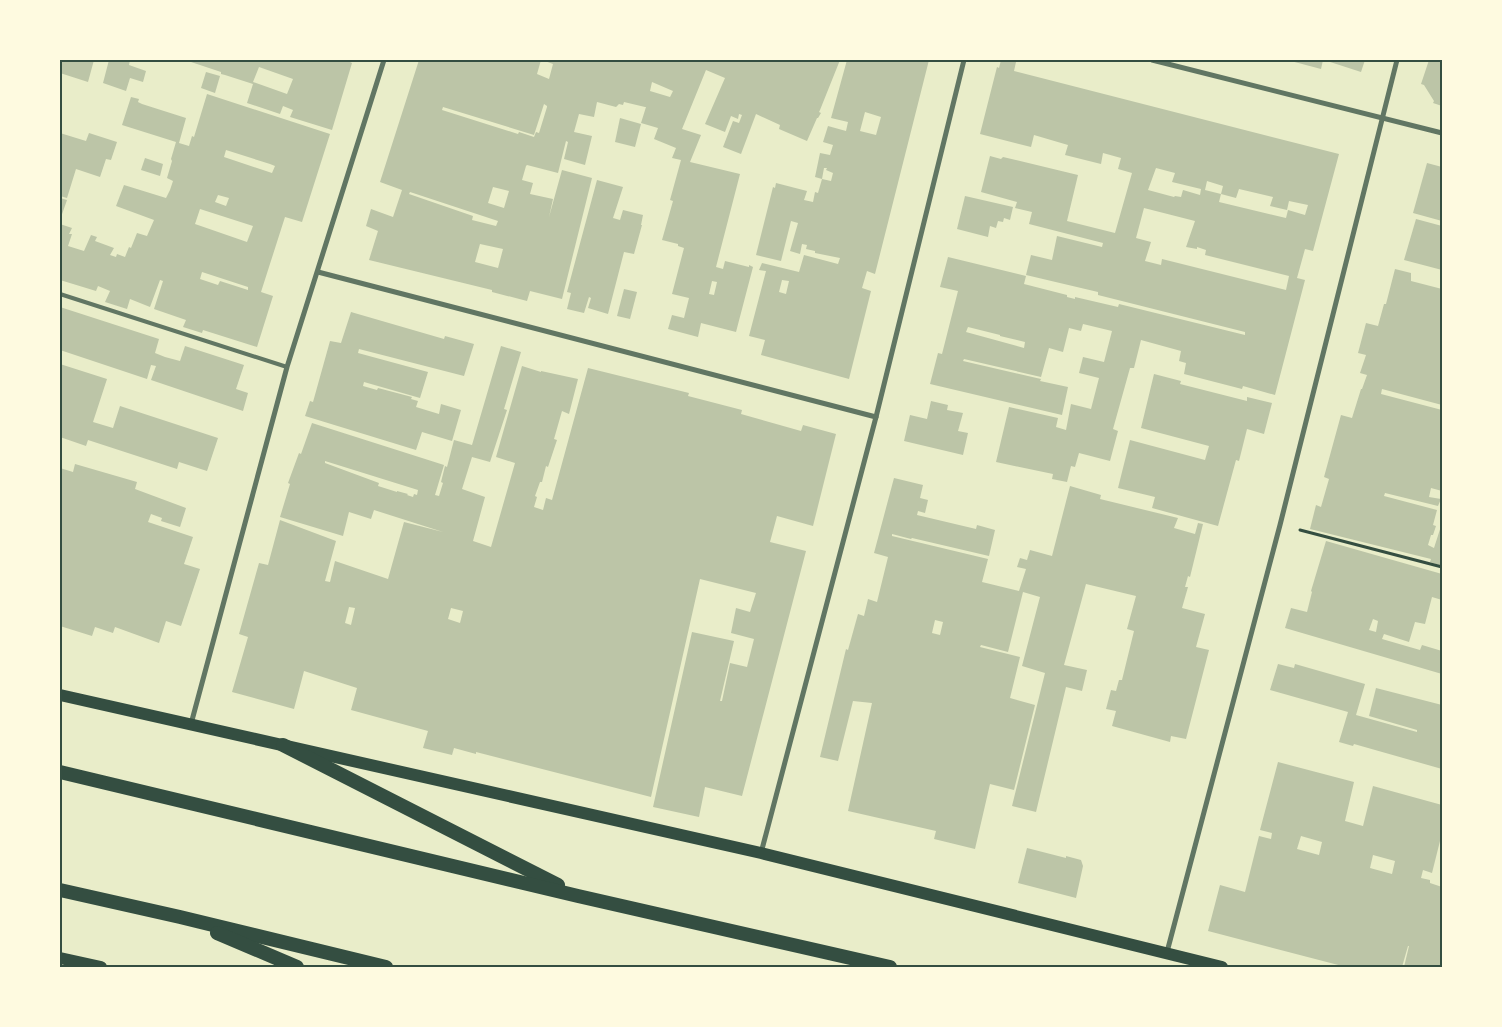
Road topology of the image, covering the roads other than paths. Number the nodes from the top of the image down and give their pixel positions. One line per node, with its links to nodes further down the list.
1 (384, 60): 7 (street)
2 (964, 60): 10 (street)
3 (1152, 60): 5 (street)
4 (1396, 60): 5 (street)
5 (1382, 118): 6 (street); 19 (street)
6 (1442, 133)
7 (318, 272): 9 (street); 10 (street)
8 (60, 294): 9 (lane)
9 (286, 367): 12 (street)
10 (876, 417): 15 (street)
11 (60, 695): 12 (main road)
12 (191, 724): 13 (main road)
13 (283, 745): 15 (main road); 17 (highway)
14 (60, 772): 17 (highway)
15 (761, 853): 19 (main road)
16 (60, 890): 18 (highway)
17 (578, 896): 24 (highway)
18 (180, 917): 22 (highway); 23 (highway)
19 (1167, 952): 25 (main road)
20 (60, 958): 21 (main road)
21 (101, 967)
22 (297, 967)
23 (386, 967)
24 (890, 967)
25 (1222, 967)

